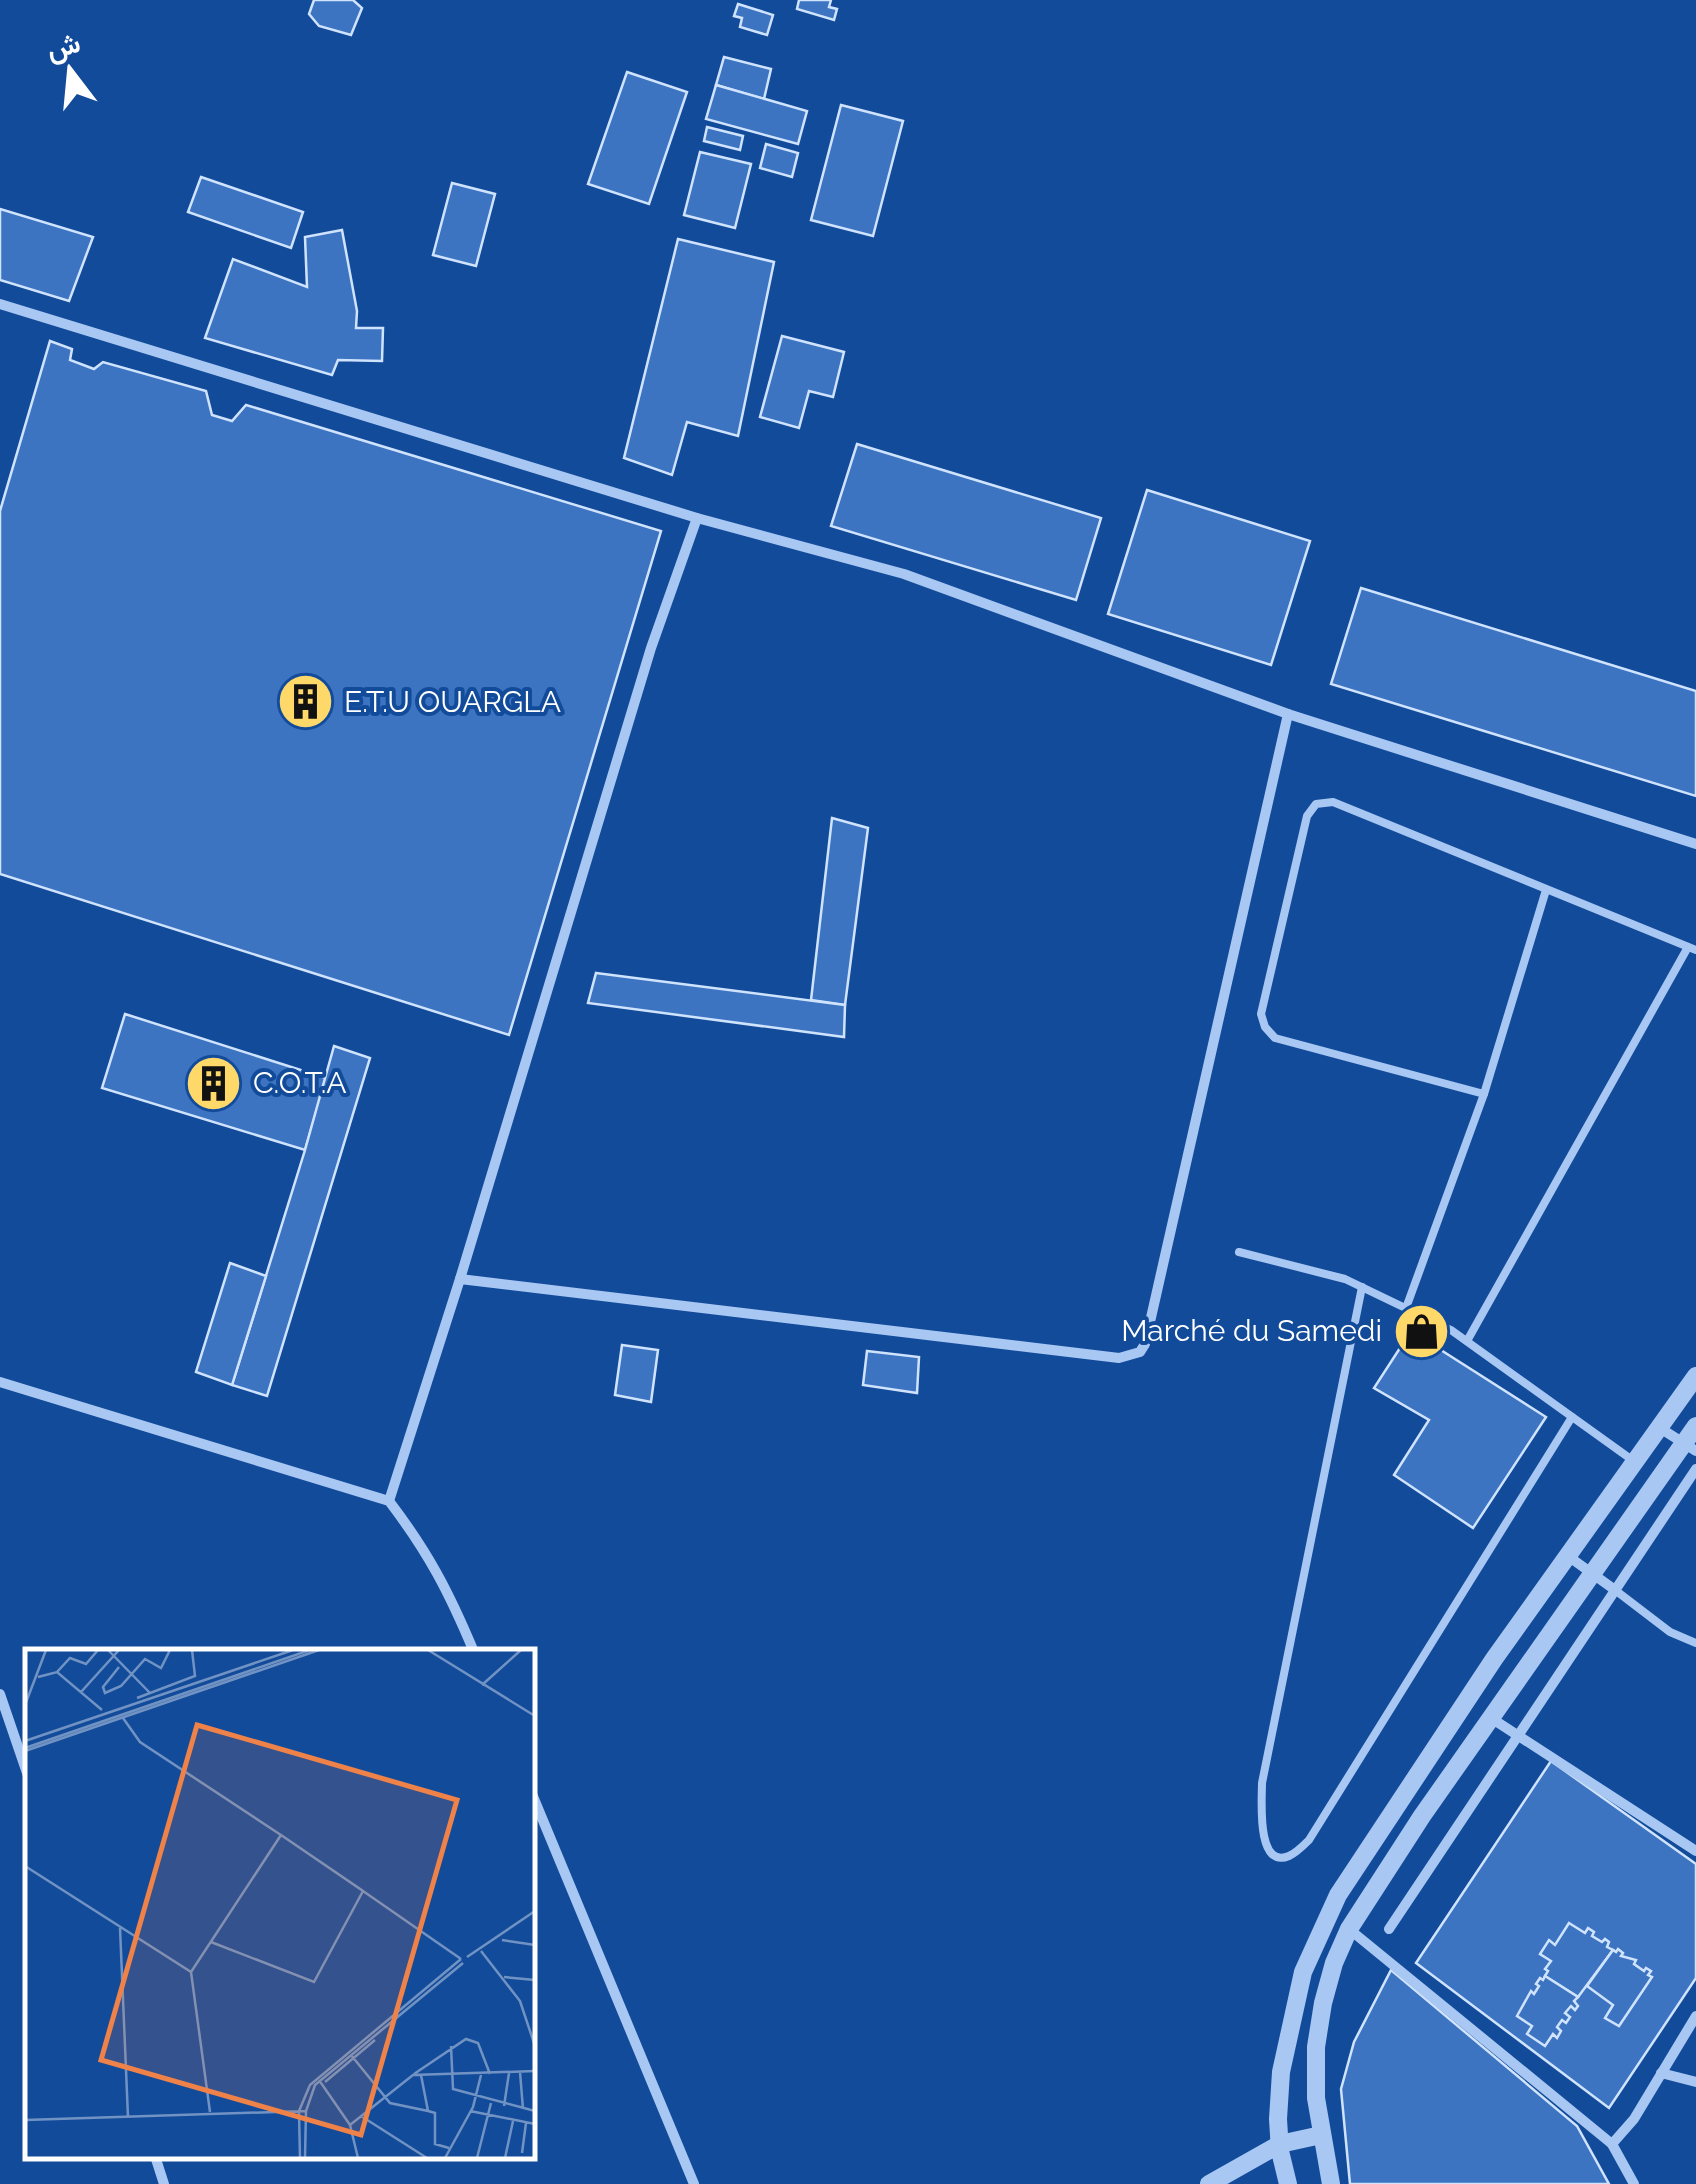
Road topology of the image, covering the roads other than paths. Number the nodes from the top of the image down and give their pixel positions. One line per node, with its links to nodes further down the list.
1 (0, 304): 2 (street)
2 (697, 518): 3 (street); 9 (street)
3 (1288, 714): 4 (street); 9 (street)
4 (1696, 844)
5 (1546, 890): 6 (lane); 7 (lane); 7 (lane)
6 (1692, 948): 12 (lane)
7 (1484, 1094): 11 (lane)
8 (1239, 1252): 10 (lane)
9 (460, 1279): 21 (street)
10 (1362, 1288): 11 (lane); 15 (lane)
11 (1406, 1308): 12 (lane)
12 (1467, 1342): 15 (lane)
13 (1696, 1376): 17 (street)
14 (0, 1382): 21 (street)
15 (1572, 1417): 19 (lane)
16 (1696, 1426): 18 (street)
17 (1660, 1428): 18 (street); 19 (street)
18 (1690, 1447): 23 (street)
19 (1635, 1462): 22 (street)
20 (1696, 1469): 24 (street)
21 (388, 1501): 26 (street)
22 (1568, 1556): 23 (street); 39 (street)
23 (1594, 1575): 24 (street); 28 (street)
24 (1615, 1590): 25 (lane); 29 (street)
25 (1696, 1643)
26 (473, 1649)
27 (0, 1694): 30 (street)
28 (1490, 1718): 29 (street); 33 (street)
29 (1518, 1736): 32 (street); 34 (street)
30 (25, 1767)
31 (535, 1801): 43 (street)
32 (1696, 1851)
33 (1350, 1928): 38 (street); 40 (street)
34 (1390, 1929)
35 (1696, 2016): 36 (street)
36 (1661, 2073): 37 (street); 40 (street)
37 (1696, 2082)
38 (1320, 2135): 39 (street); 46 (street)
39 (1280, 2144): 44 (street); 45 (street)
40 (1612, 2144): 47 (street)
41 (156, 2159): 42 (street)
42 (164, 2184)
43 (694, 2184)
44 (1209, 2184)
45 (1288, 2184)
46 (1331, 2184)
47 (1634, 2184)

